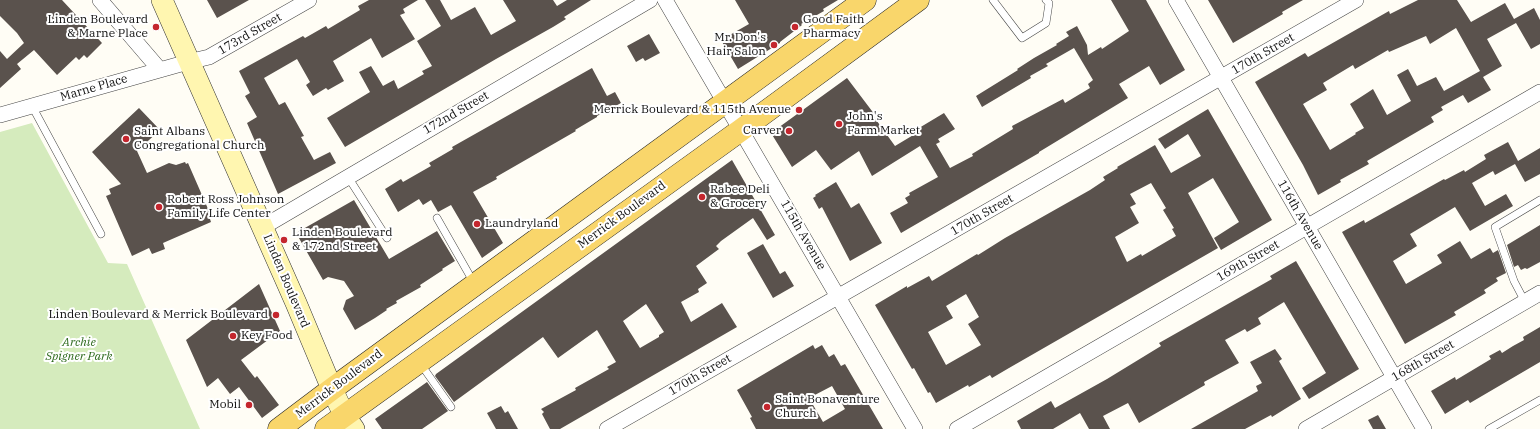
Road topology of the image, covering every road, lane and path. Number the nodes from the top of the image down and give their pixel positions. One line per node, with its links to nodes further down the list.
1 (100, 0): 13 (street)
2 (162, 0): 12 (main road, Linden Boulevard)
3 (310, 0): 12 (street, 173rd Street)
4 (650, 0): 20 (street, 172nd Street)
5 (665, 0): 16 (street, 115th Avenue)
6 (865, 0): 16 (main road, Merrick Boulevard)
7 (918, 0): 19 (main road, Merrick Boulevard)
8 (993, 0): 11 (lane)
9 (1176, 0): 14 (street, 116th Avenue)
10 (1356, 0): 14 (street, 170th Street)
11 (1050, 1)
12 (188, 62): 13 (street, Marne Place); 23 (main road, Linden Boulevard)
13 (160, 70): 17 (street, Marne Place)
14 (1221, 78): 24 (street, 116th Avenue); 29 (street, 170th Street)
15 (1540, 92): 24 (street, 169th Street)
16 (726, 102): 19 (street, 115th Avenue); 27 (main road, Merrick Boulevard)
17 (32, 106): 18 (street, Marne Place); 25 (lane)
18 (0, 115)
19 (742, 130): 29 (street, 115th Avenue); 31 (main road, Merrick Boulevard)
20 (348, 177): 23 (street, 172nd Street); 26 (lane)
21 (1540, 200): 30 (lane)
22 (437, 218): 27 (lane)
23 (263, 227): 33 (main road, Linden Boulevard)
24 (1307, 227): 32 (street, 116th Avenue); 41 (street, 169th Street)
25 (101, 234)
26 (387, 238)
27 (475, 285): 33 (main road, Merrick Boulevard)
28 (1540, 295): 30 (street, 168th Street)
29 (838, 296): 39 (street, 170th Street); 40 (street, 115th Avenue)
30 (1525, 302): 32 (street, 168th Street)
31 (419, 361): 35 (lane); 36 (main road, Merrick Boulevard)
32 (1394, 378): 42 (street, 168th Street); 43 (street, 116th Avenue)
33 (332, 389): 36 (main road, Linden Boulevard); 37 (main road, Merrick Boulevard)
34 (1540, 400): 44 (lane)
35 (451, 407)
36 (349, 422): 38 (main road, Merrick Boulevard)
37 (279, 429)
38 (326, 429)
39 (607, 429)
40 (915, 429)
41 (957, 429)
42 (1306, 429)
43 (1424, 429)
44 (1489, 429)

